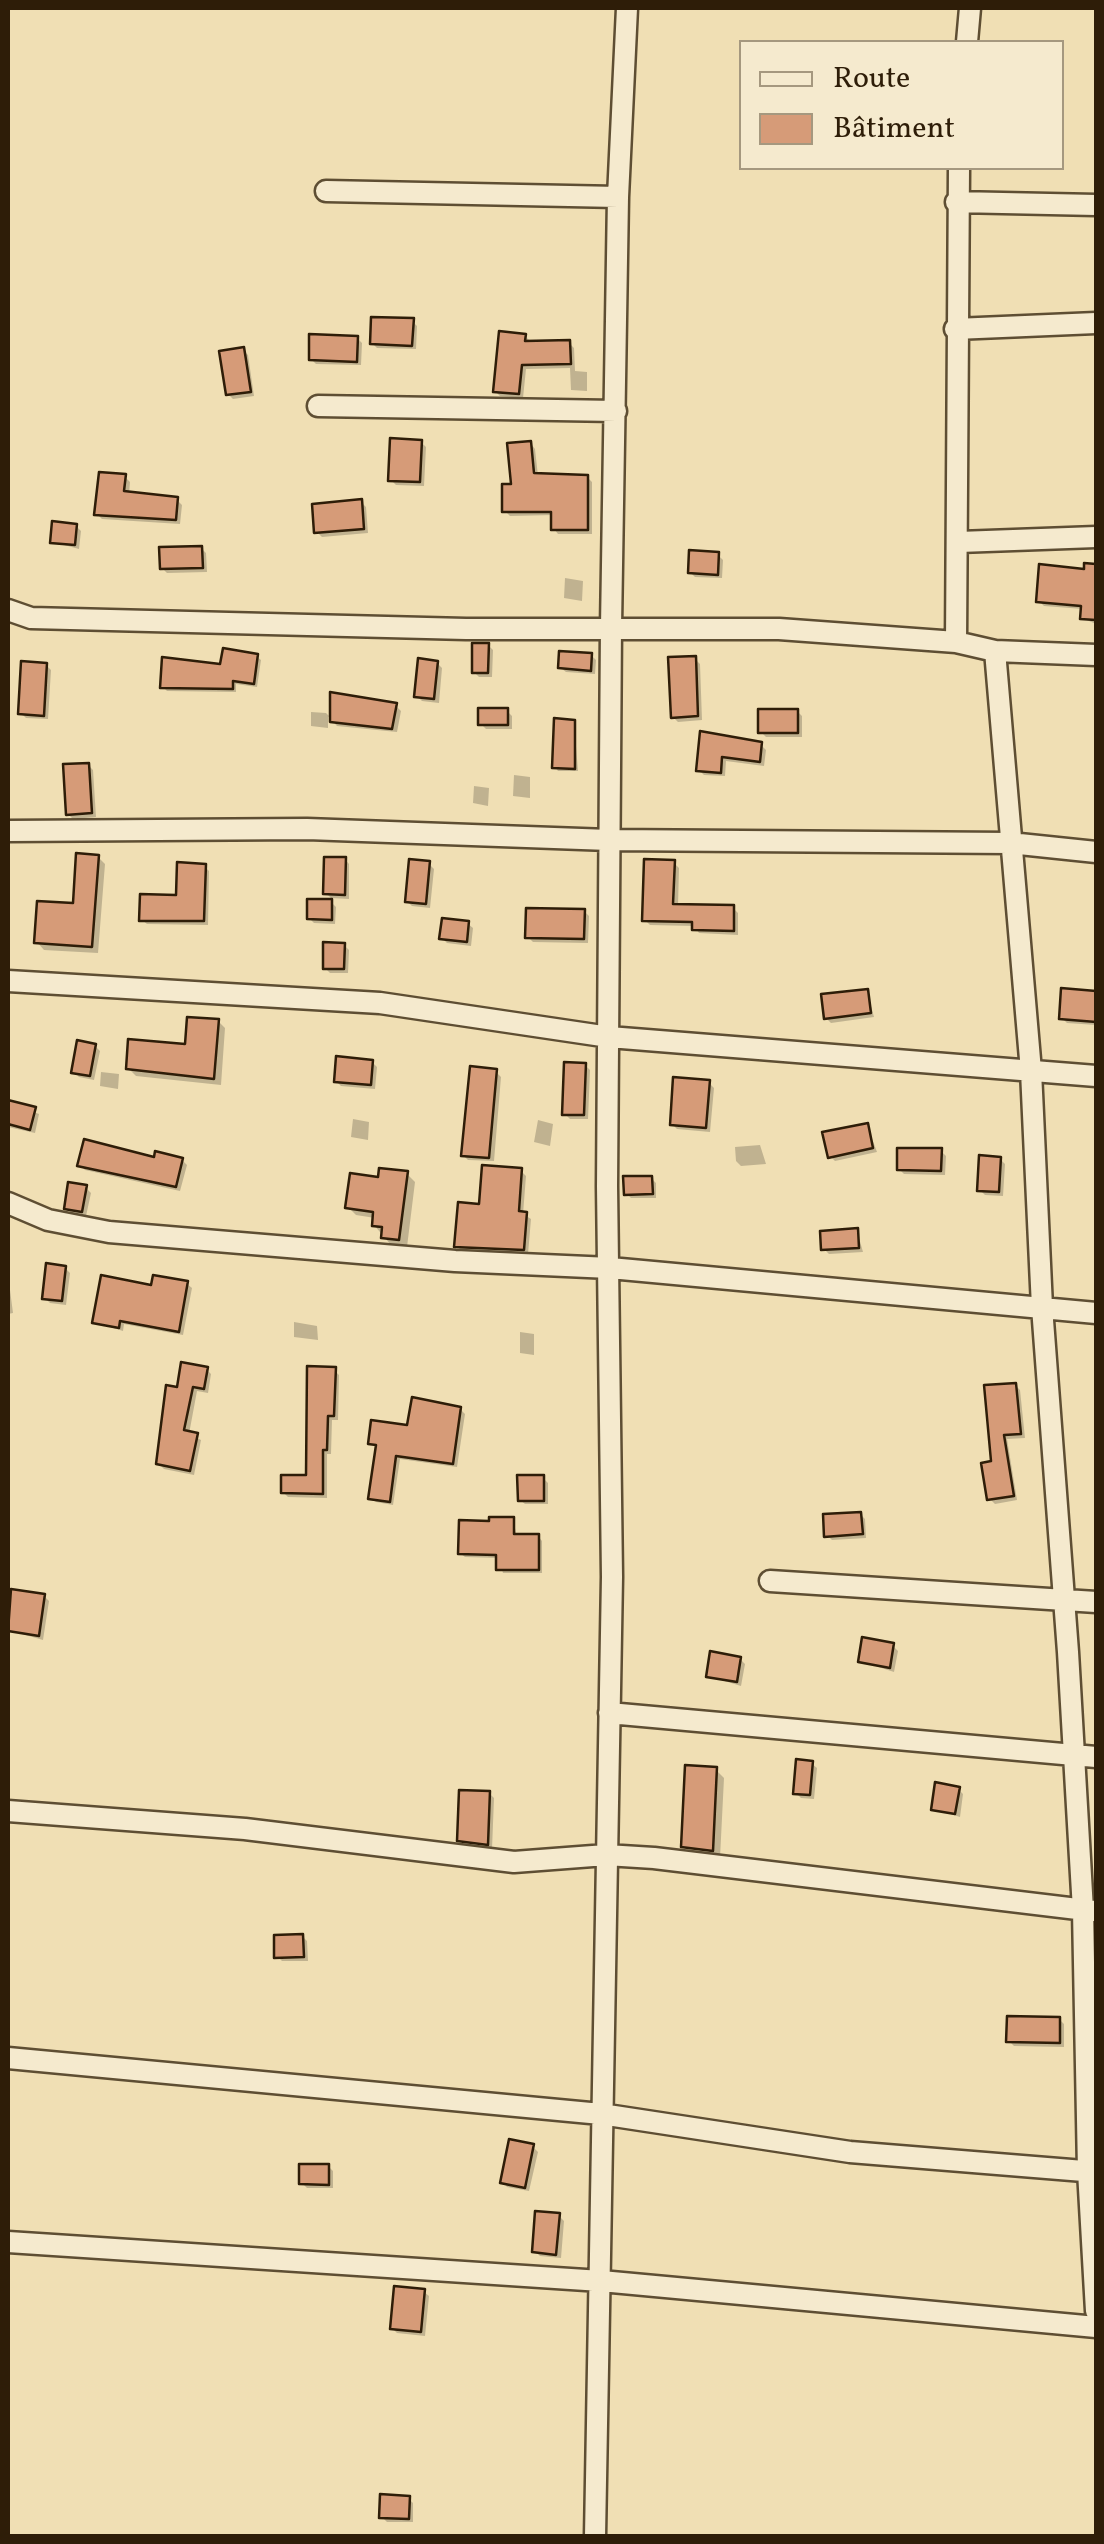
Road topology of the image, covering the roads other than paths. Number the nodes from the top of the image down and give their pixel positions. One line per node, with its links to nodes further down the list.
1 (627, 8): 6 (street)
2 (970, 8): 3 (street)
3 (968, 40)
4 (958, 170): 7 (street)
5 (326, 190): 6 (street)
6 (618, 197): 12 (street)
7 (956, 202): 8 (street); 10 (street)
8 (1096, 204)
9 (1096, 324): 10 (street)
10 (956, 329): 14 (street)
11 (318, 406): 12 (street)
12 (616, 411): 16 (street)
13 (1096, 537): 14 (street)
14 (959, 542): 17 (street)
15 (8, 610): 16 (street)
16 (611, 626): 17 (street); 21 (street)
17 (956, 642): 18 (street)
18 (994, 651): 19 (street); 22 (street)
19 (1096, 655)
20 (8, 831): 21 (street)
21 (609, 840): 22 (street); 25 (street)
22 (1010, 843): 23 (street); 26 (street)
23 (1096, 852)
24 (8, 981): 25 (street)
25 (609, 1037): 26 (street); 29 (street)
26 (1031, 1071): 27 (street); 30 (street)
27 (1096, 1076)
28 (8, 1203): 29 (street)
29 (610, 1268): 30 (street); 35 (street)
30 (1042, 1307): 31 (street); 33 (street)
31 (1096, 1313)
32 (770, 1581): 33 (street)
33 (1064, 1601): 34 (street); 36 (street)
34 (1096, 1602)
35 (609, 1713): 36 (street); 39 (street)
36 (1074, 1754): 37 (street); 40 (street)
37 (1096, 1757)
38 (8, 1811): 39 (street)
39 (606, 1855): 40 (street); 42 (street)
40 (1090, 1911): 43 (street)
41 (8, 2058): 42 (street)
42 (602, 2114): 43 (street); 45 (street)
43 (1092, 2172): 46 (street)
44 (8, 2242): 45 (street)
45 (602, 2282): 47 (street); 48 (street)
46 (1096, 2311)
47 (1096, 2327)
48 (595, 2536)

